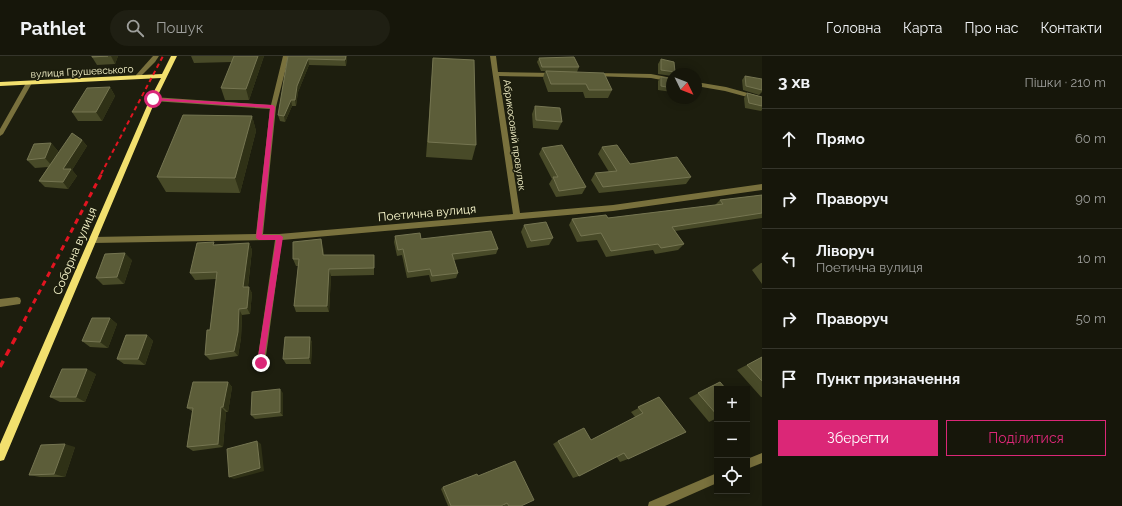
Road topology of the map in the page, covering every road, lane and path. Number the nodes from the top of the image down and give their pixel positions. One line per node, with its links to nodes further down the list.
1 (156, 56): 8 (street)
2 (174, 56): 9 (street, Соборна вулиця)
3 (286, 56): 16 (street)
4 (493, 56): 5 (street, Абрикосовий провулок)
5 (496, 74): 6 (street); 19 (street, Абрикосовий провулок)
6 (558, 75)
7 (589, 75): 10 (street)
8 (138, 76): 9 (street, вулиця Грушевського); 11 (street, вулиця Грушевського)
9 (165, 76): 14 (street, Соборна вулиця)
10 (666, 79)
11 (29, 83): 12 (street, вулиця Грушевського); 17 (street)
12 (0, 84)
13 (702, 85): 15 (street)
14 (153, 99): 16 (street); 22 (street, Соборна вулиця)
15 (762, 99)
16 (273, 107): 21 (street)
17 (0, 134)
18 (762, 187): 19 (street, Поетична вулиця)
19 (517, 217): 20 (street, Поетична вулиця)
20 (280, 237): 21 (street, Поетична вулиця); 25 (street)
21 (259, 238): 22 (street, Поетична вулиця)
22 (93, 240): 26 (street, Соборна вулиця)
23 (17, 301): 24 (street)
24 (0, 303)
25 (261, 363)
26 (0, 456)
27 (762, 458): 28 (street)
28 (750, 463)
29 (714, 479): 30 (street)
30 (653, 506)

